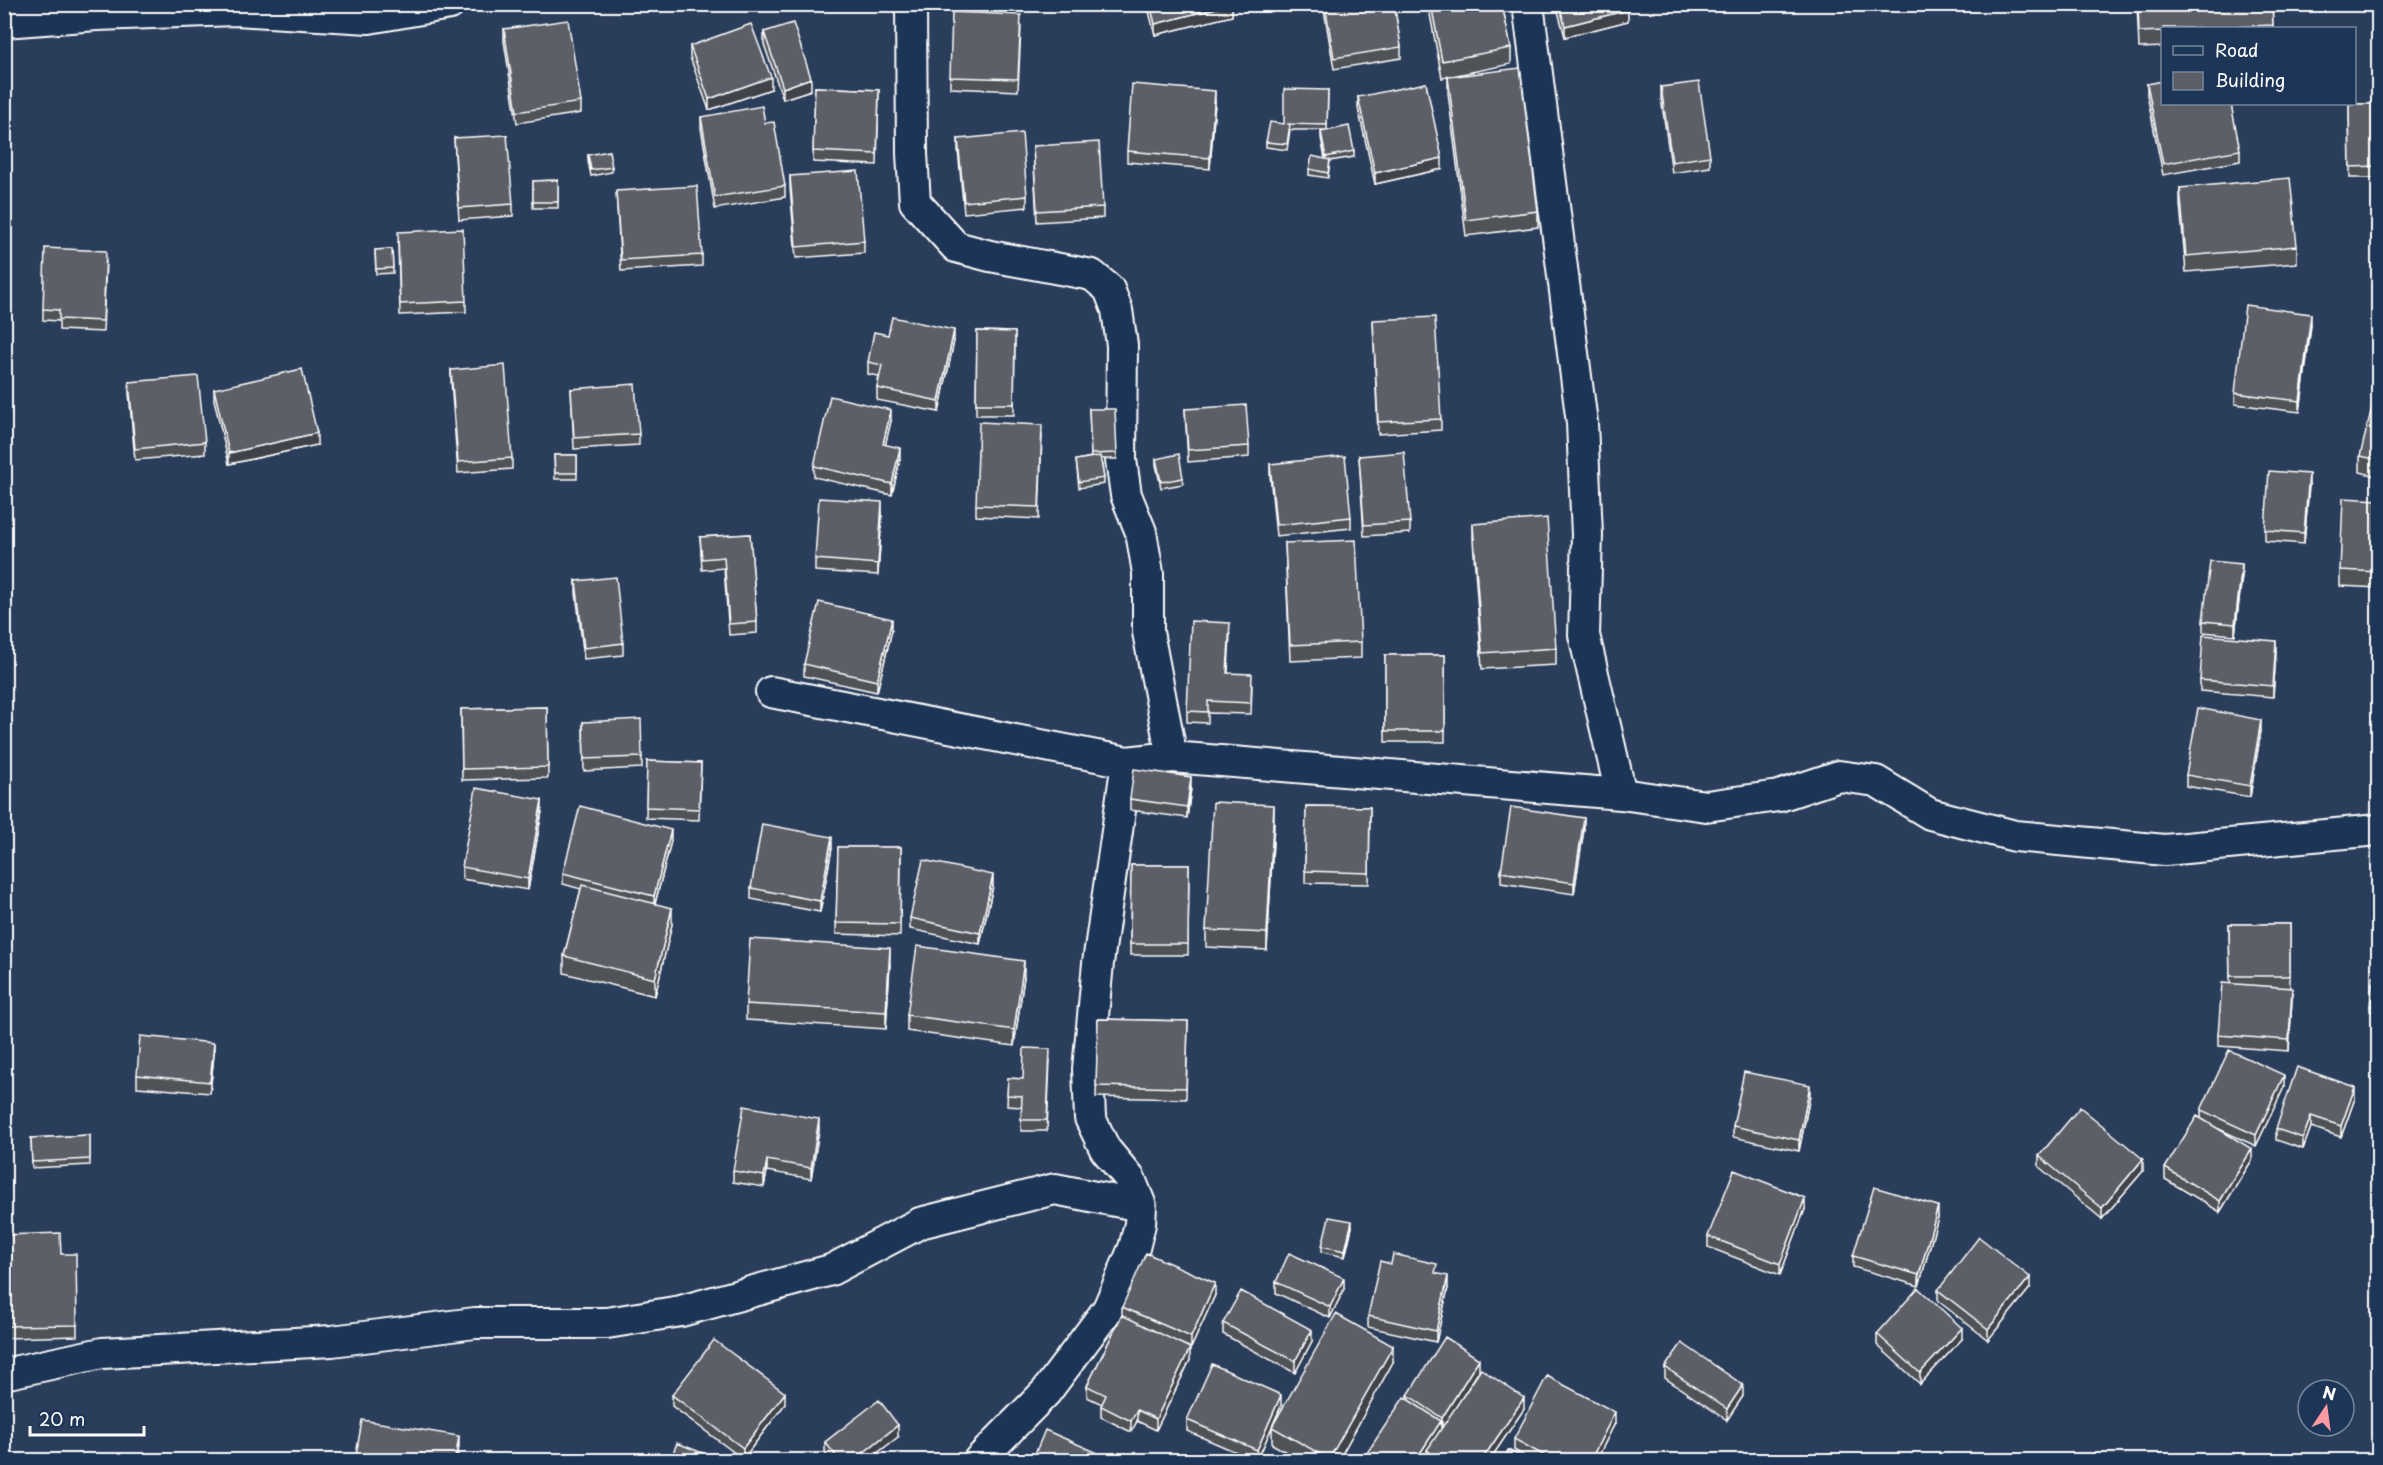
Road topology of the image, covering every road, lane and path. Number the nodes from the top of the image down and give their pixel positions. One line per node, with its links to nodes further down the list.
1 (450, 4): 4 (street)
2 (911, 4): 6 (street)
3 (1528, 4): 8 (street)
4 (4, 22)
5 (771, 692): 7 (street)
6 (1172, 757): 7 (street); 8 (street)
7 (1127, 762): 10 (street)
8 (1621, 794): 9 (street)
9 (2379, 830)
10 (1141, 1206): 11 (street); 12 (street)
11 (4, 1374)
12 (979, 1461)

